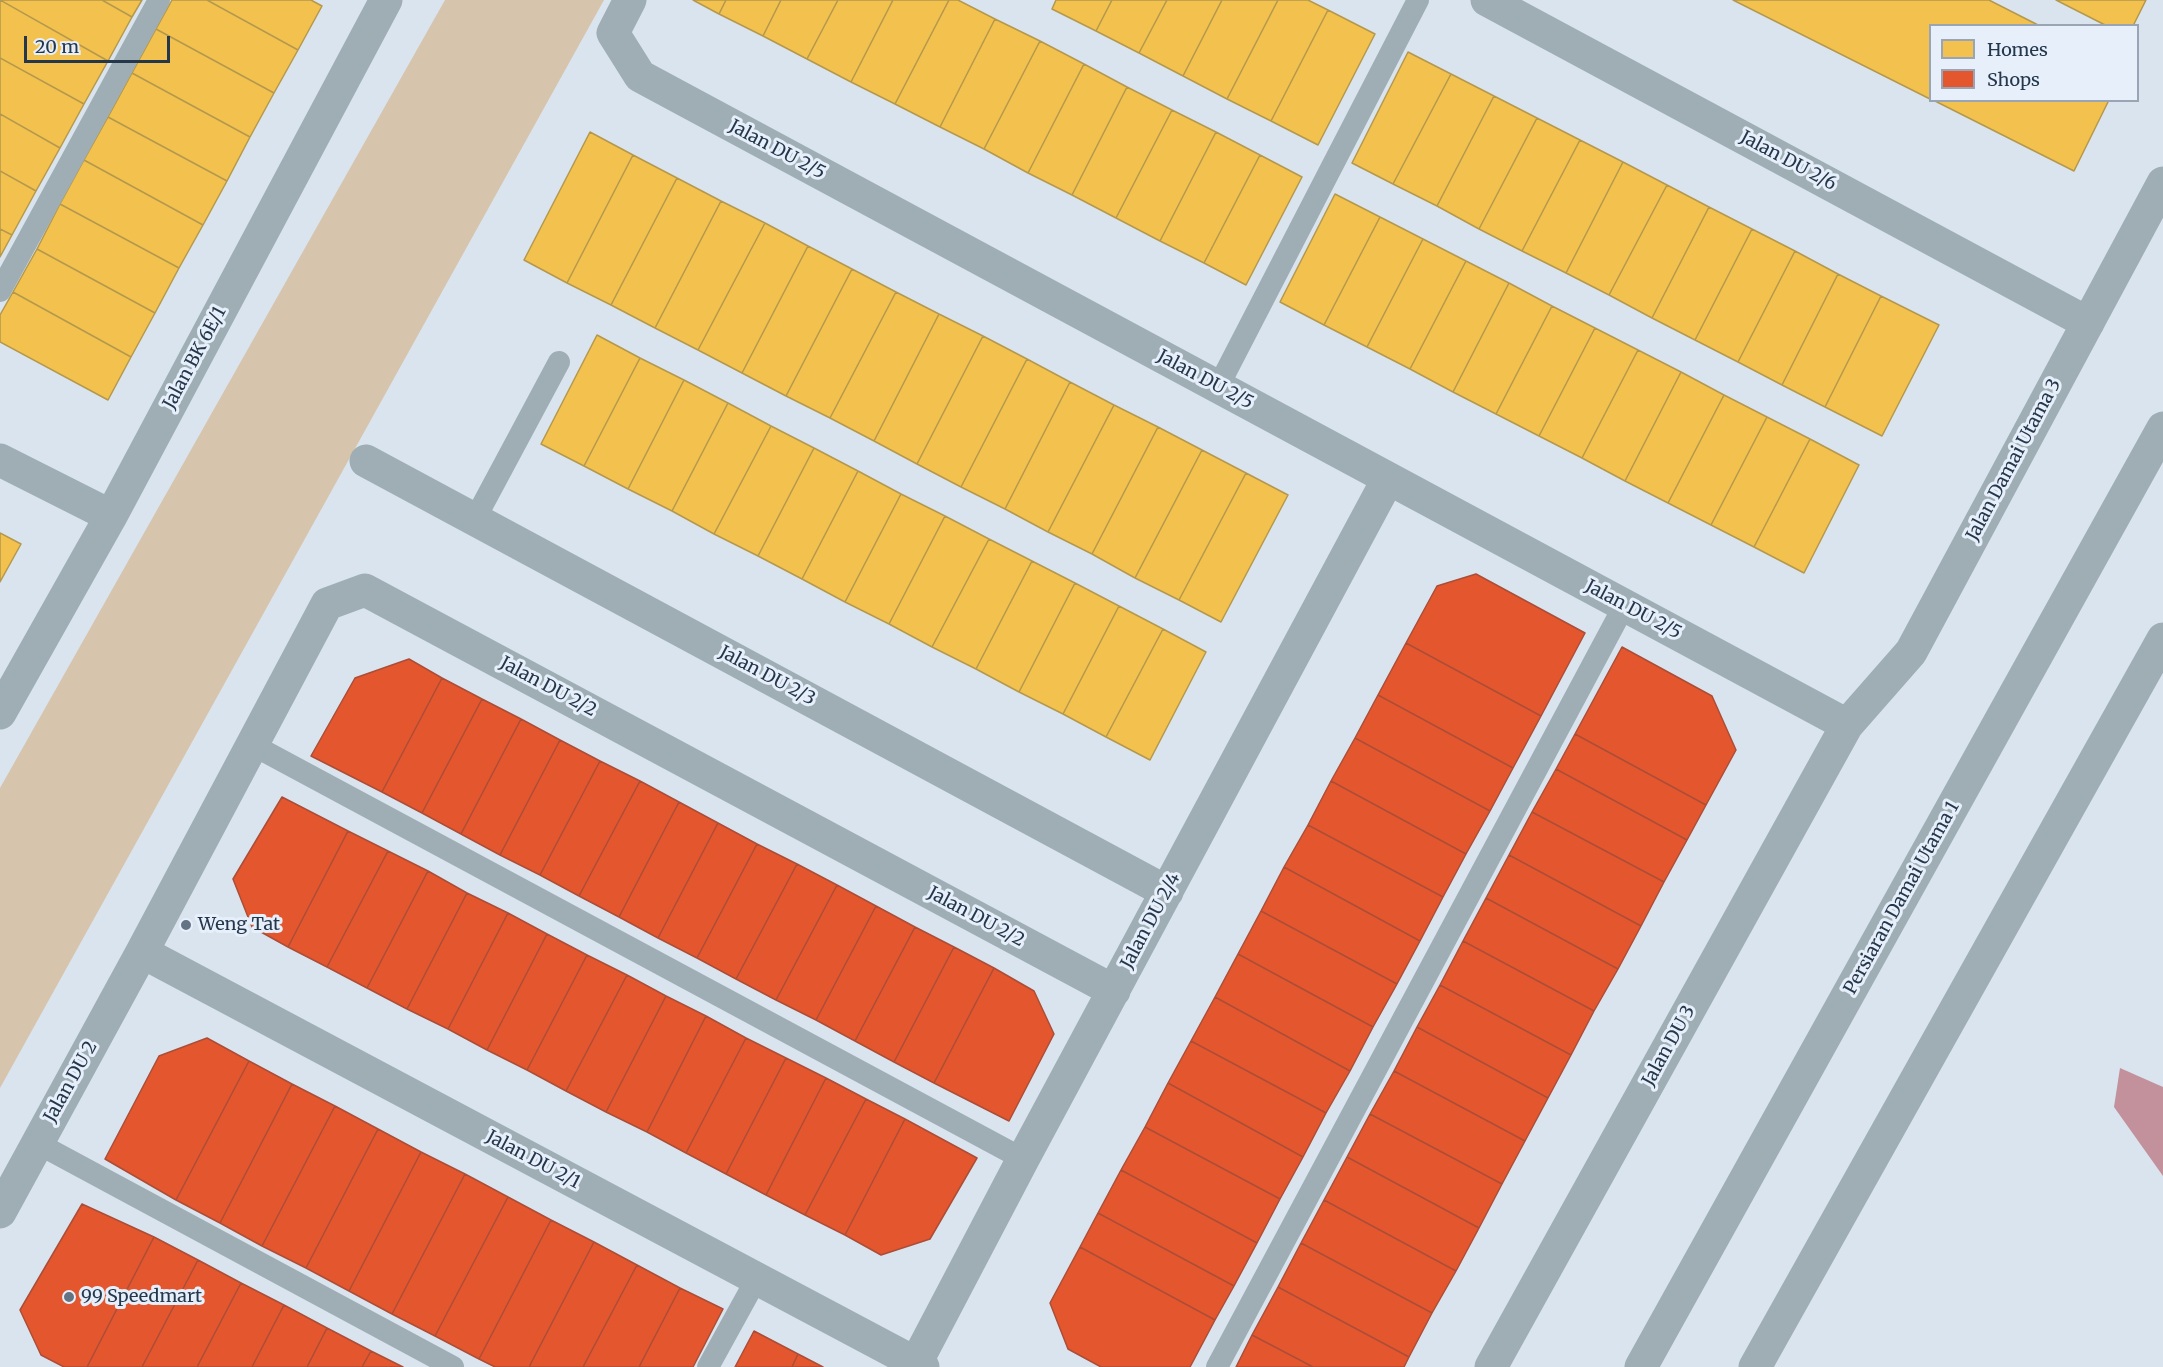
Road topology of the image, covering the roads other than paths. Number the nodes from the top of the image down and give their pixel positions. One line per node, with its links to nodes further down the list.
1 (159, 0): 7 (lane)
2 (386, 0): 15 (street, Jalan BK 6E/1)
3 (630, 0): 10 (street, Jalan DU 2/5)
4 (1419, 0): 10 (lane)
5 (1487, 0): 8 (street, Jalan DU 2/6)
6 (2163, 183): 8 (street, Jalan Damai Utama 3)
7 (0, 291)
8 (2088, 323): 20 (street, Jalan Damai Utama 3)
9 (560, 362): 16 (lane)
10 (1218, 387): 14 (street, Jalan DU 2/5)
11 (2163, 428): 34 (street, Persiaran Damai Utama 1)
12 (0, 460): 15 (street)
13 (366, 461): 16 (street, Jalan DU 2/3)
14 (1388, 479): 17 (street, Jalan DU 2/5); 22 (street, Jalan DU 2/4)
15 (111, 516): 19 (street, Jalan BK 6E/1)
16 (475, 519): 22 (street, Jalan DU 2/3)
17 (1624, 606): 20 (street, Jalan DU 2/5); 32 (lane)
18 (2163, 639): 35 (street)
19 (0, 713)
20 (1847, 725): 33 (street, Jalan DU 3)
21 (251, 744): 23 (street, Jalan DU 2/2); 24 (street, Jalan DU 2/2); 26 (lane)
22 (1167, 892): 24 (street, Jalan DU 2/4)
23 (142, 952): 25 (street, Jalan DU 2); 28 (street, Jalan DU 2/1)
24 (1114, 991): 26 (street, Jalan DU 2/4)
25 (37, 1143): 27 (street, Jalan DU 2); 30 (lane)
26 (1023, 1159): 29 (street, Jalan DU 2/4)
27 (0, 1212)
28 (757, 1278): 29 (street, Jalan DU 2/1); 31 (lane)
29 (920, 1365)
30 (453, 1367)
31 (708, 1367)
32 (1217, 1367)
33 (1491, 1367)
34 (1641, 1367)
35 (1755, 1367)

